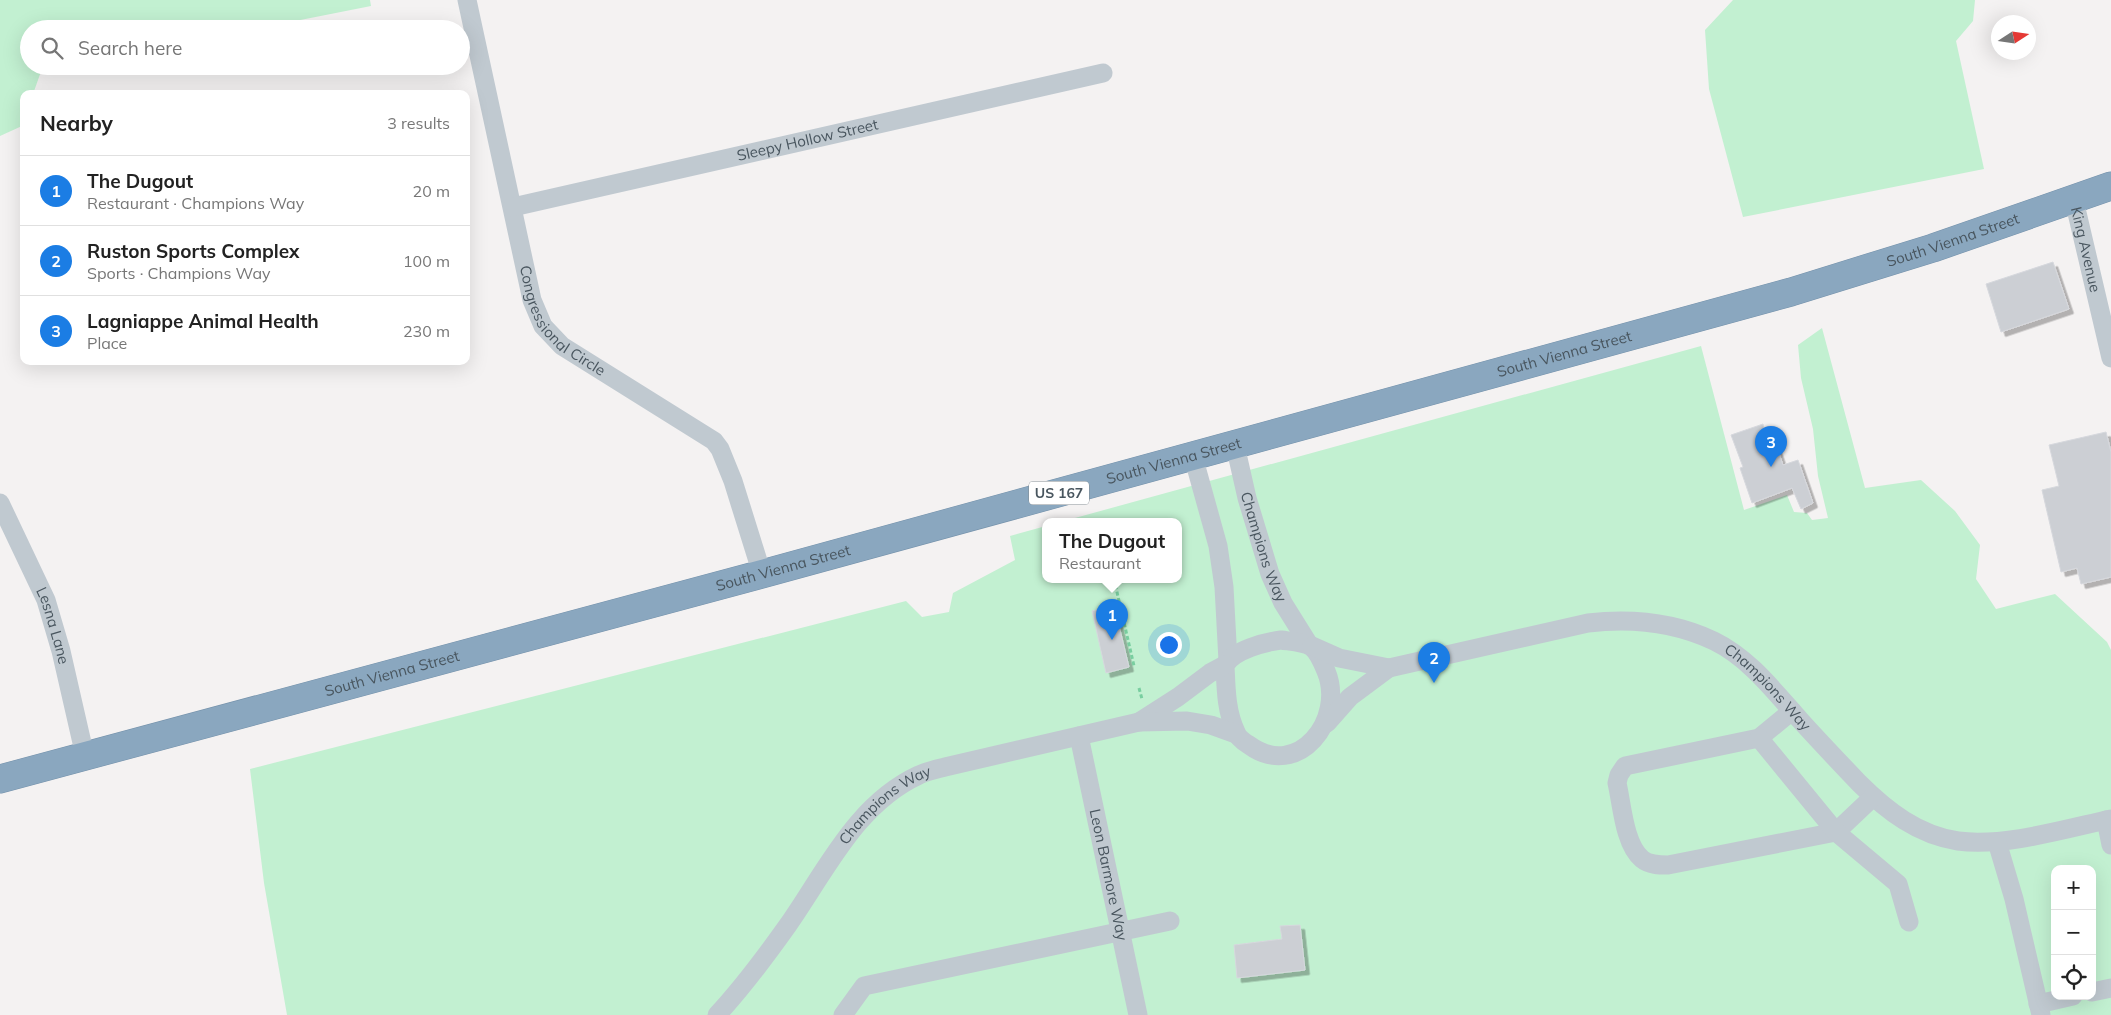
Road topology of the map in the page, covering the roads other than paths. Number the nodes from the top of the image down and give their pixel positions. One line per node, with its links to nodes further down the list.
1 (467, 0): 5 (street, Congressional Circle)
2 (1103, 73): 5 (street, Sleepy Hollow Street)
3 (2111, 186): 4 (highway, South Vienna Street / US 167)
4 (2074, 200): 6 (street, King Avenue); 7 (highway, South Vienna Street / US 167)
5 (513, 207): 10 (street, Congressional Circle)
6 (2111, 358)
7 (1235, 445): 8 (highway, South Vienna Street / US 167); 11 (street, Champions Way)
8 (1193, 456): 10 (highway, South Vienna Street / US 167); 12 (street)
9 (0, 502): 20 (street, Lesna Lane)
10 (762, 574): 20 (highway, South Vienna Street / US 167)
11 (1310, 645): 12 (street, Champions Way); 13 (street, Champions Way); 16 (street, Champions Way)
12 (1226, 663): 15 (street, Champions Way); 17 (street)
13 (1390, 668): 14 (street, Champions Way); 16 (street, Champions Way)
14 (1792, 711): 19 (street); 22 (street, Champions Way)
15 (1139, 722): 17 (street, Champions Way); 18 (street, Champions Way)
16 (1324, 726): 17 (street, Champions Way)
17 (1236, 734)
18 (1079, 736): 29 (street, Leon Barmore Way); 34 (street, Champions Way)
19 (1759, 738): 24 (street); 24 (street)
20 (85, 756): 21 (highway, South Vienna Street / US 167)
21 (0, 779)
22 (1873, 797): 24 (street); 25 (street, Champions Way)
23 (2109, 820): 25 (street, Champions Way); 26 (street)
24 (1836, 832): 28 (street)
25 (1997, 842): 33 (street)
26 (2111, 845)
27 (1170, 921): 29 (street)
28 (1909, 922)
29 (1121, 932): 35 (street); 36 (street, Leon Barmore Way)
30 (2111, 988): 31 (street)
31 (2096, 991)
32 (2063, 1000): 33 (street)
33 (2039, 1009)
34 (717, 1015)
35 (844, 1015)
36 (1138, 1015)

